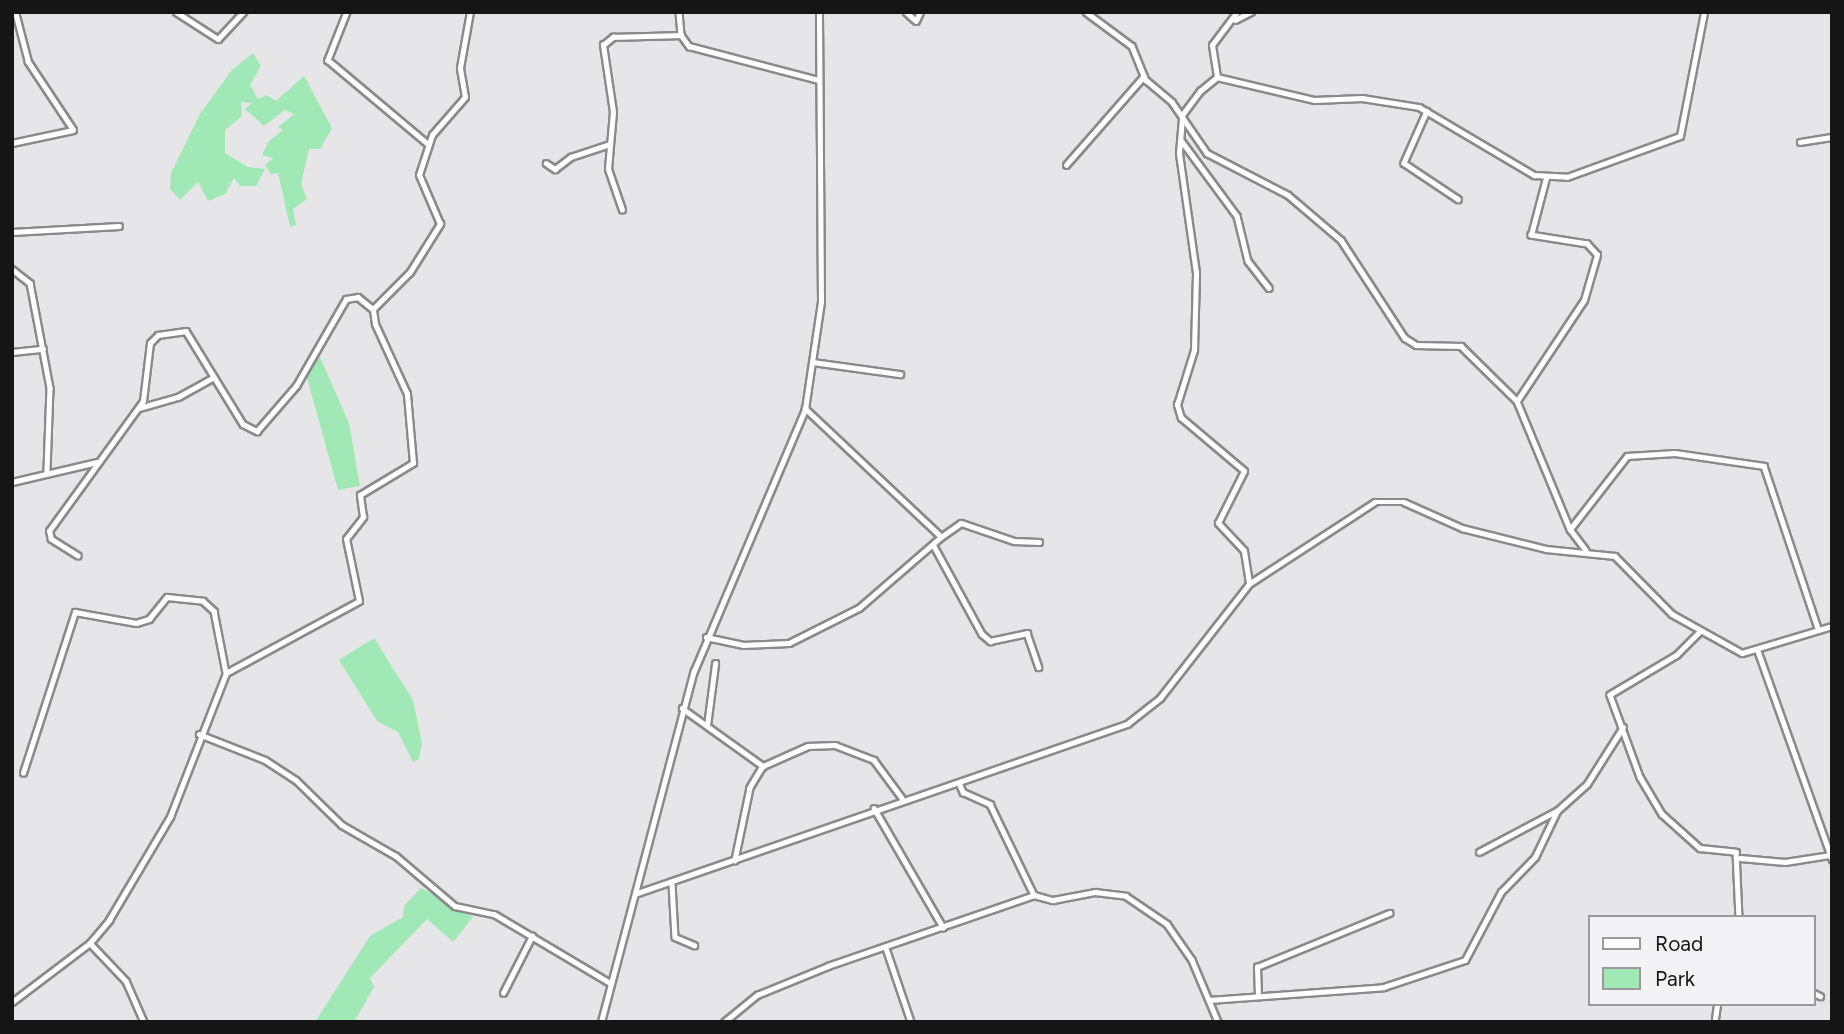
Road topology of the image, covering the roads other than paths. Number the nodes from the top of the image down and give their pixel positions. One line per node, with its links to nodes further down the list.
1 (15, 12): 24 (street)
2 (176, 12): 3 (street)
3 (243, 12)
4 (347, 12): 25 (street)
5 (470, 12): 25 (street)
6 (679, 12): 15 (street)
7 (819, 12): 18 (street)
8 (906, 12): 9 (street)
9 (920, 12)
10 (1086, 12): 16 (street)
11 (1237, 12): 14 (street)
12 (1251, 12): 14 (street)
13 (1703, 12): 29 (street)
14 (1234, 21): 17 (street)
15 (681, 35): 18 (street); 26 (street)
16 (1144, 76): 20 (street); 28 (street)
17 (1217, 77): 19 (street); 20 (street)
18 (819, 80): 39 (street)
19 (1427, 111): 29 (street); 30 (street)
20 (1182, 115): 22 (street); 42 (street)
21 (1832, 137): 23 (street)
22 (1180, 139): 35 (street); 54 (street)
23 (1800, 142)
24 (12, 143)
25 (427, 143): 36 (street)
26 (610, 145): 27 (street); 31 (street)
27 (546, 163)
28 (1066, 165)
29 (1546, 178): 42 (street)
30 (1458, 199)
31 (622, 210)
32 (118, 226): 33 (street)
33 (12, 232)
34 (13, 270): 37 (street)
35 (1269, 288)
36 (373, 309): 41 (street); 62 (street)
37 (43, 349): 38 (street); 46 (street)
38 (12, 352)
39 (813, 362): 40 (street); 44 (street)
40 (900, 374)
41 (212, 378): 43 (street); 43 (street)
42 (1517, 401): 48 (street)
43 (138, 408): 45 (street)
44 (805, 409): 49 (street); 58 (street)
45 (98, 462): 46 (street); 53 (street)
46 (47, 471): 47 (street)
47 (12, 482)
48 (1570, 529): 52 (street); 56 (street)
49 (941, 537): 50 (street); 51 (street)
50 (1038, 542)
51 (934, 546): 58 (street); 61 (street)
52 (1586, 550): 54 (street); 57 (street)
53 (78, 556)
54 (1249, 584): 69 (street)
55 (1832, 625): 56 (street)
56 (1818, 628): 59 (street)
57 (1700, 632): 59 (street); 65 (street)
58 (706, 638): 63 (street)
59 (1758, 651): 74 (street)
60 (715, 664): 64 (street)
61 (1040, 667)
62 (226, 673): 66 (street); 68 (street)
63 (682, 708): 64 (street); 78 (street)
64 (707, 726): 67 (street)
65 (1623, 727): 72 (street); 75 (street)
66 (199, 734): 83 (street); 84 (street)
67 (763, 766): 70 (street); 76 (street)
68 (23, 773)
69 (960, 785): 70 (street); 79 (street)
70 (902, 798): 71 (street)
71 (874, 808): 76 (street); 82 (street)
72 (1557, 811): 73 (street); 89 (street)
73 (1479, 852)
74 (1831, 857): 75 (street)
75 (1740, 858): 81 (street)
76 (735, 861): 77 (street)
77 (672, 884): 78 (street); 85 (street)
78 (635, 894): 87 (street)
79 (1034, 895): 82 (street); 90 (street)
80 (1389, 913): 89 (street)
81 (1739, 915)
82 (943, 927): 86 (street)
83 (532, 936): 87 (street); 88 (street)
84 (90, 943): 91 (street); 94 (street)
85 (694, 945)
86 (886, 948): 96 (street); 97 (street)
87 (610, 982): 95 (street)
88 (503, 993)
89 (1258, 996): 90 (street)
90 (1209, 1000): 98 (street)
91 (12, 1002)
92 (1717, 1006): 93 (street)
93 (1715, 1018)
94 (144, 1022)
95 (601, 1022)
96 (724, 1022)
97 (911, 1022)
98 (1218, 1022)

